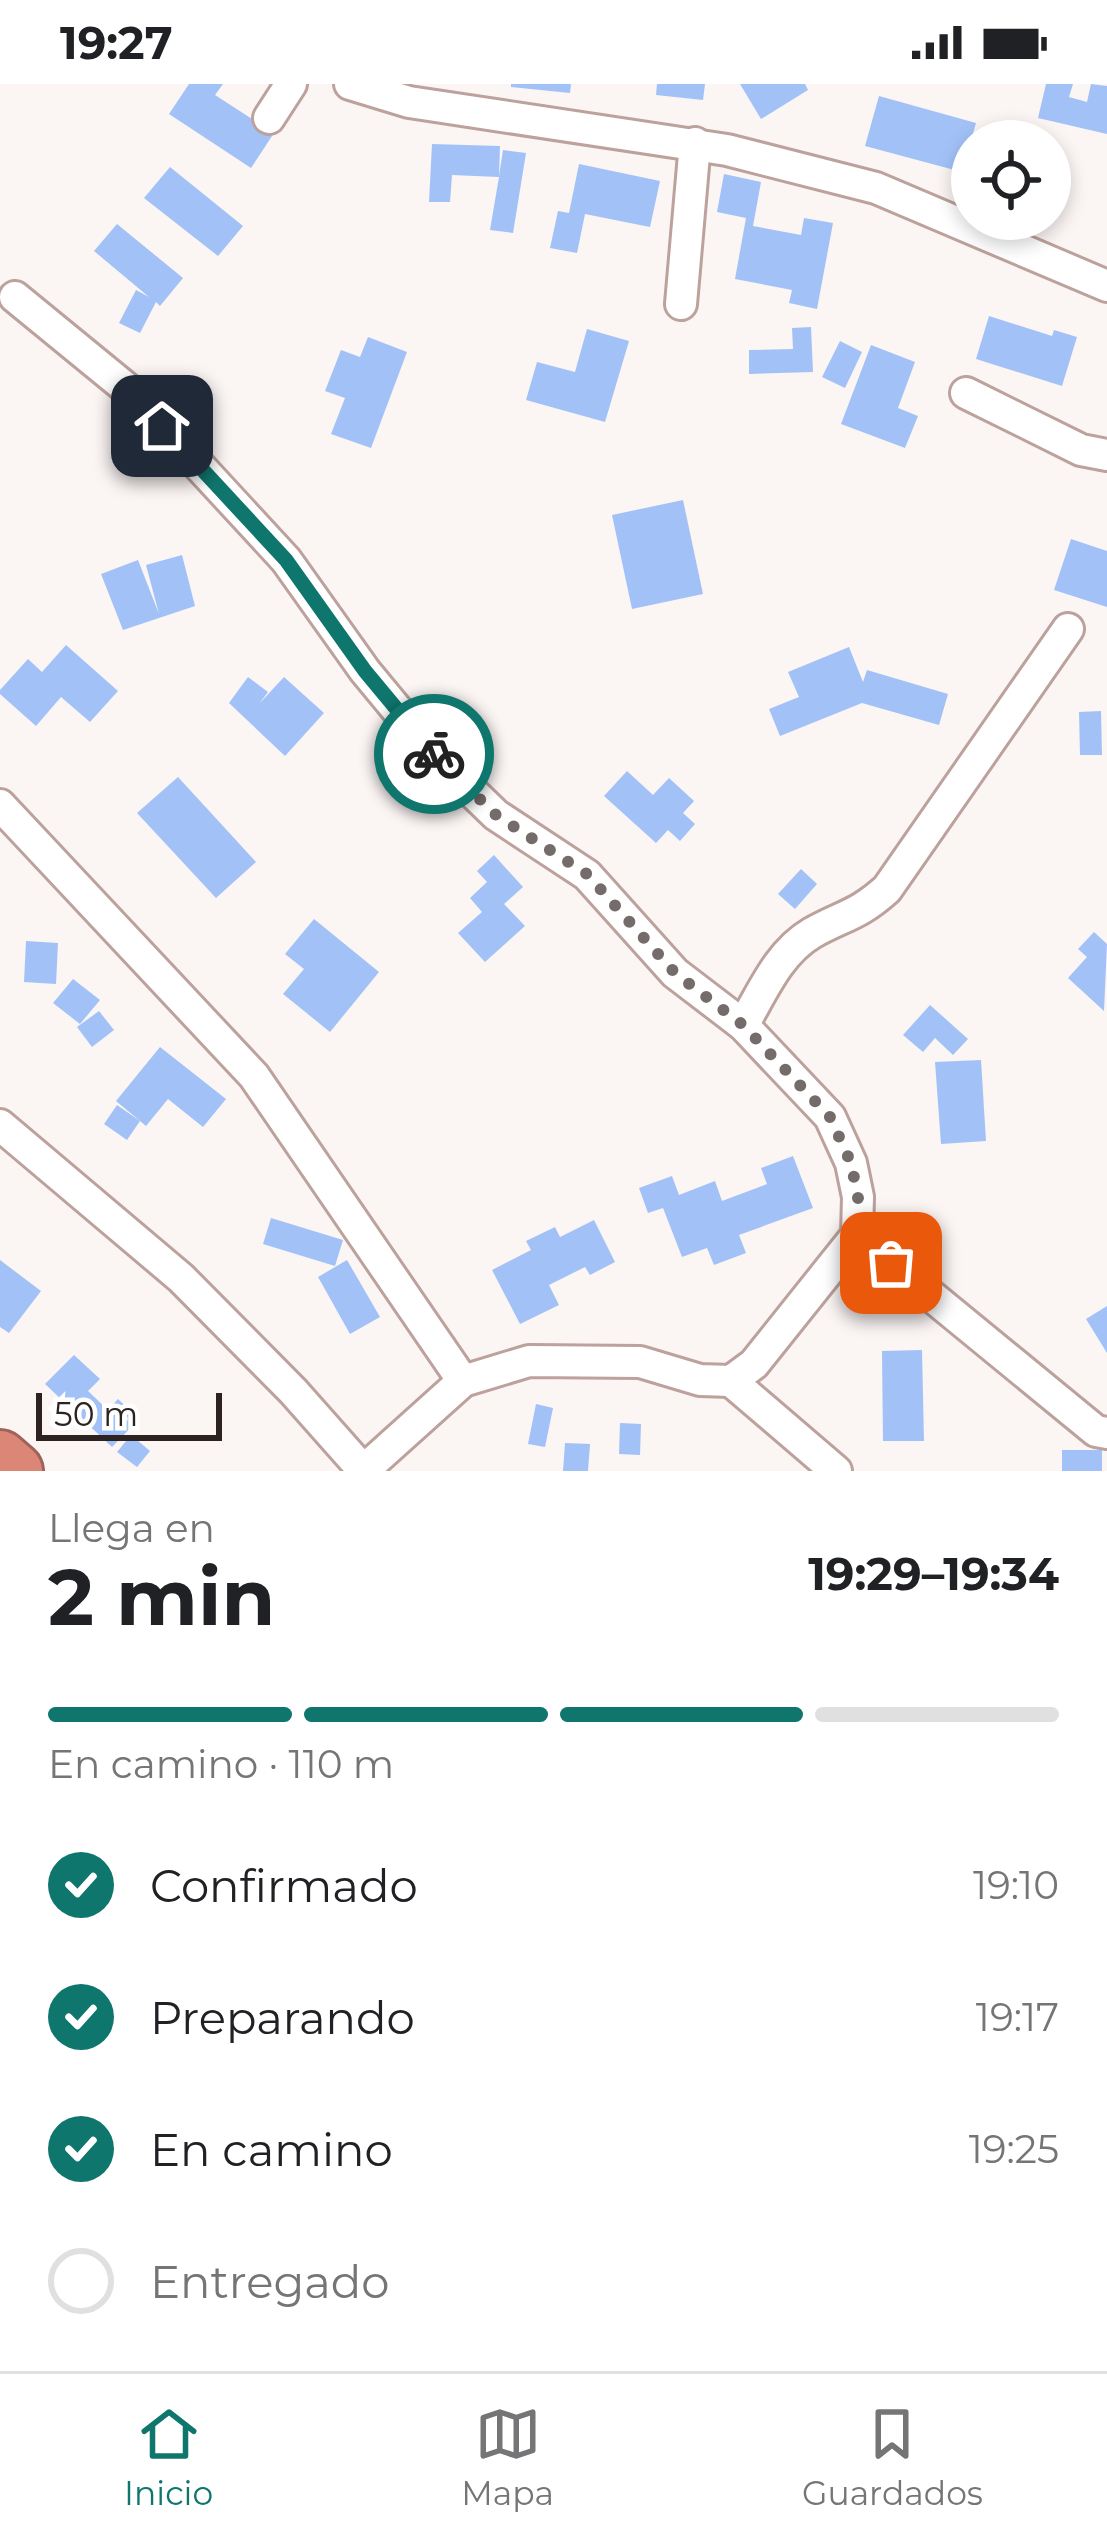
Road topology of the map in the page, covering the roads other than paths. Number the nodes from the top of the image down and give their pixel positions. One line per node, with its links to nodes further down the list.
1 (291, 84): 4 (street)
2 (350, 84): 3 (street)
3 (413, 93): 5 (street)
4 (268, 118)
5 (695, 143): 6 (street); 8 (street)
6 (1107, 286)
7 (15, 297): 13 (street)
8 (681, 304)
9 (966, 393): 10 (street)
10 (1107, 455)
11 (1068, 629): 13 (street)
12 (0, 805): 16 (street)
13 (743, 1025): 15 (street)
14 (0, 1125): 21 (street)
15 (857, 1235): 17 (street); 18 (street)
16 (463, 1381): 17 (street); 21 (street)
17 (731, 1382): 22 (street)
18 (1107, 1432)
19 (0, 1458): 20 (highway)
20 (15, 1471)
21 (363, 1471)
22 (836, 1471)

